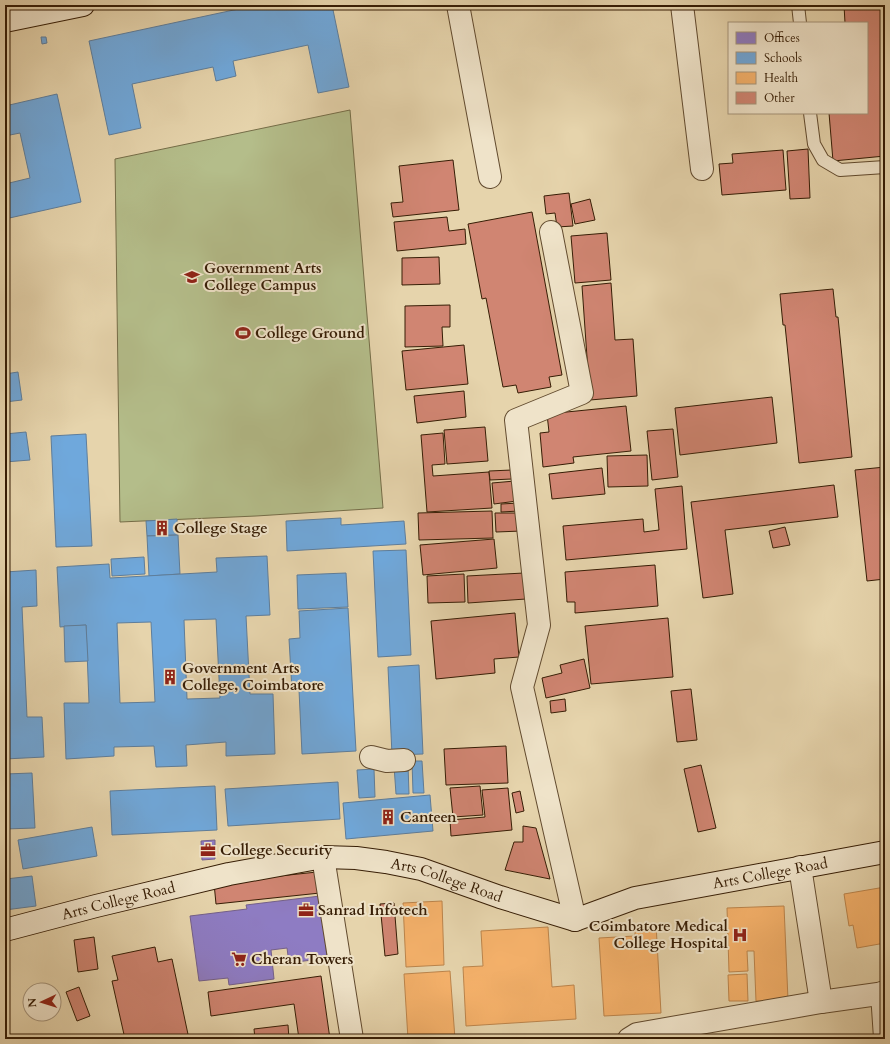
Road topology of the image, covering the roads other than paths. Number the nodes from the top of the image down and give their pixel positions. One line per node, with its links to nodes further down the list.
1 (83, 5): 5 (street)
2 (458, 5): 11 (street)
3 (682, 5): 10 (street)
4 (798, 5): 7 (lane)
5 (19, 11): 6 (street)
6 (5, 21)
7 (800, 22)
8 (810, 114): 9 (lane)
9 (885, 167)
10 (702, 169)
11 (490, 178)
12 (551, 232): 18 (street)
13 (371, 757): 14 (street)
14 (404, 760)
15 (885, 852): 17 (street, Arts College Road)
16 (323, 857): 18 (street, Arts College Road); 19 (street, Arts College Road); 23 (street)
17 (800, 867): 18 (street, Arts College Road); 21 (street)
18 (575, 920)
19 (5, 930)
20 (883, 993): 21 (street); 22 (street)
21 (821, 1002): 24 (street)
22 (885, 1038)
23 (352, 1039)
24 (629, 1039)

